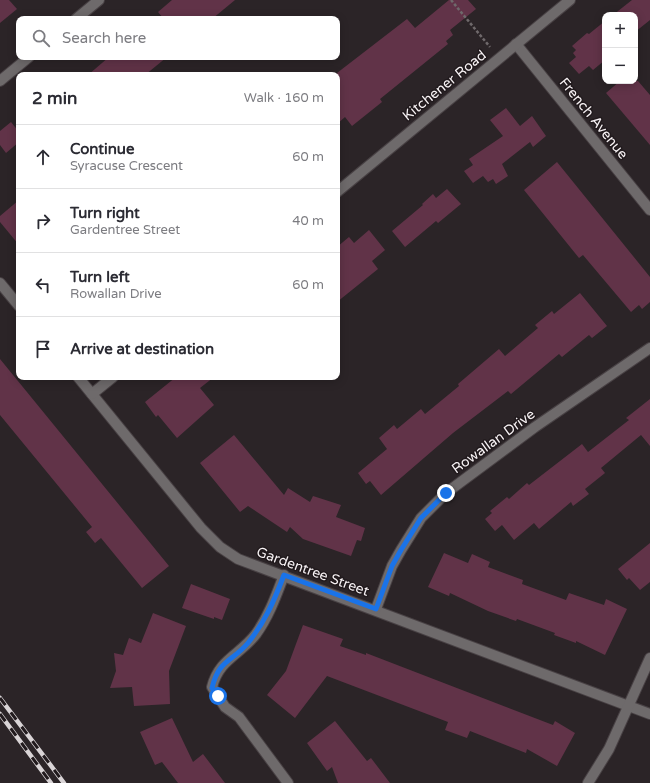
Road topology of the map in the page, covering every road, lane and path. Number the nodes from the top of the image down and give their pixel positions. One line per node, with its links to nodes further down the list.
1 (99, 0): 4 (street)
2 (451, 0): 6 (path)
3 (570, 0): 5 (street, Kitchener Road)
4 (80, 16)
5 (516, 44): 9 (street, Kitchener Road); 10 (street, French Avenue)
6 (490, 47)
7 (25, 60): 8 (street)
8 (0, 81)
9 (340, 190)
10 (650, 210)
11 (0, 283): 12 (street)
12 (16, 302)
13 (650, 348): 18 (street, Rowallan Drive)
14 (80, 380): 16 (street, Gardentree Street)
15 (109, 380): 16 (street)
16 (92, 394): 17 (street, Gardentree Street)
17 (284, 575): 18 (street, Gardentree Street); 22 (street)
18 (376, 609): 20 (street, Gardentree Street)
19 (650, 658): 20 (street)
20 (630, 706): 21 (street, Gardentree Street); 23 (street)
21 (650, 714)
22 (288, 783)
23 (588, 783)

